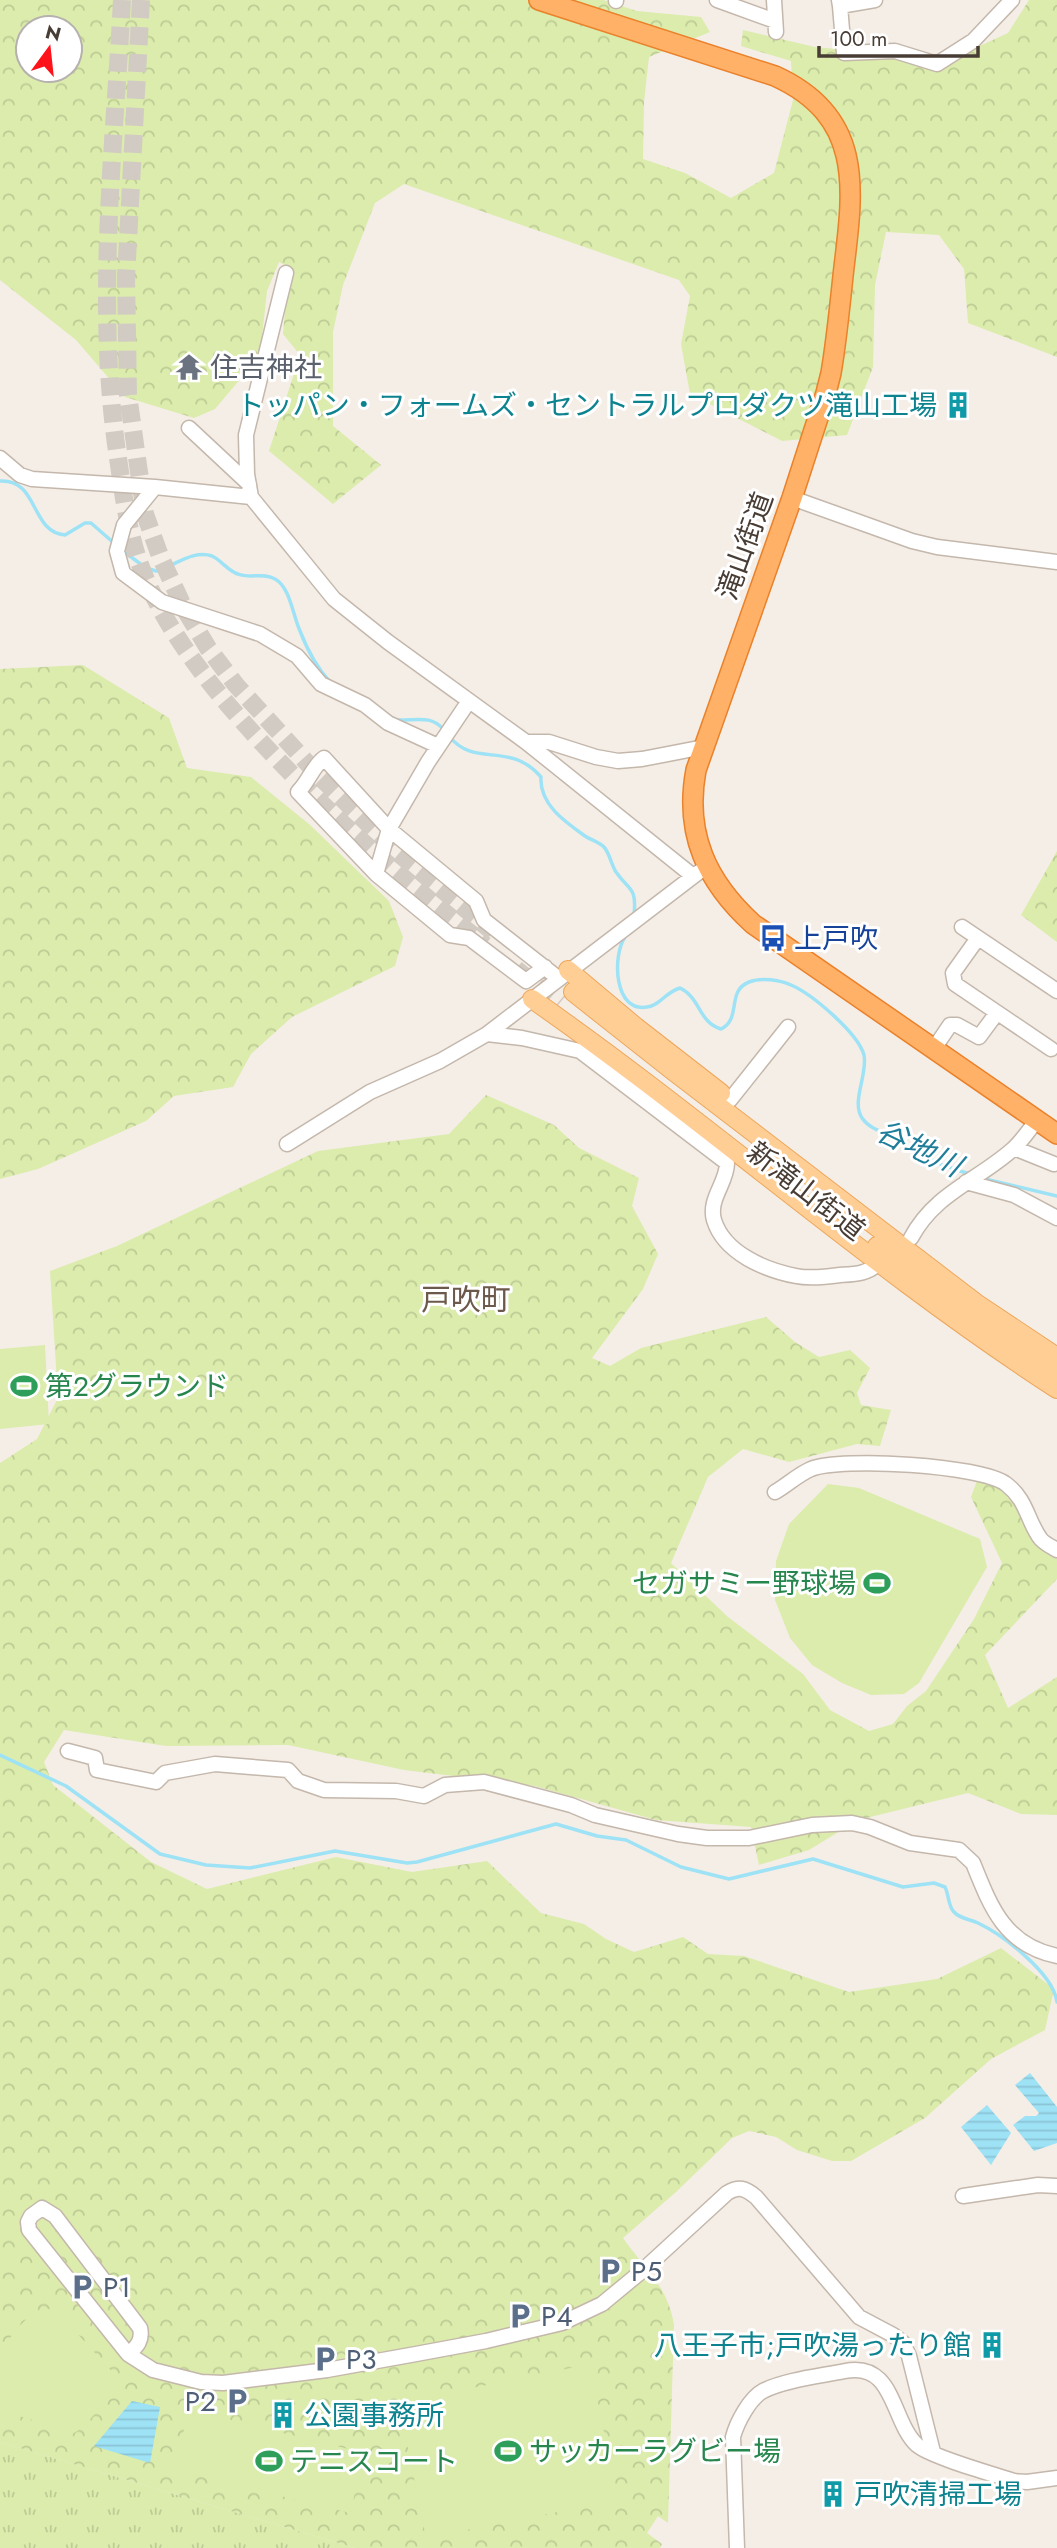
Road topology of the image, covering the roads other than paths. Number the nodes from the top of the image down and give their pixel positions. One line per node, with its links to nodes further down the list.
1 (539, 0): 12 (highway, 滝山街道)
2 (717, 0): 3 (street)
3 (774, 0)
4 (875, 0): 6 (street)
5 (1012, 0): 6 (street)
6 (839, 3)
7 (286, 273): 11 (street)
8 (189, 428): 11 (street)
9 (0, 458): 10 (street)
10 (155, 487): 11 (street); 16 (street)
11 (250, 491): 14 (street)
12 (792, 498): 13 (street); 17 (highway, 滝山街道)
13 (1057, 562)
14 (470, 701): 15 (street); 16 (street)
15 (526, 742): 17 (street); 19 (street)
16 (439, 746): 18 (street)
17 (704, 747): 19 (highway, 滝山街道)
18 (389, 829): 20 (street); 20 (street); 23 (street)
19 (700, 872): 24 (street); 31 (highway, 滝山街道)
20 (376, 874): 23 (street)
21 (962, 927): 22 (street)
22 (978, 938): 25 (street); 27 (street)
23 (545, 967): 24 (street)
24 (563, 974): 26 (street); 32 (main road)
25 (1057, 991)
26 (531, 999): 29 (street); 37 (main road)
27 (996, 1014): 30 (street); 31 (street)
28 (788, 1027): 32 (street)
29 (488, 1034): 35 (street); 37 (street)
30 (1051, 1049)
31 (933, 1050): 33 (highway, 滝山街道)
32 (730, 1100): 41 (main road)
33 (1037, 1120): 34 (highway, 滝山街道); 36 (street)
34 (1057, 1134)
35 (287, 1144)
36 (1014, 1148): 38 (street); 39 (street)
37 (730, 1157): 42 (main road); 42 (street)
38 (1054, 1164)
39 (968, 1181): 40 (street); 41 (street)
40 (1057, 1218)
41 (911, 1237): 43 (main road)
42 (880, 1263): 46 (main road)
43 (976, 1303): 44 (main road, 新滝山街道); 45 (main road, 新滝山街道)
44 (1054, 1354)
45 (1057, 1372)
46 (1057, 1389)
47 (775, 1492): 48 (street)
48 (1057, 1550)
49 (68, 1751): 50 (street)
50 (1057, 1956)
51 (1057, 2186): 52 (street)
52 (963, 2196)
53 (128, 2354): 53 (street); 54 (street)
54 (933, 2452): 55 (street); 56 (street)
55 (1057, 2478)
56 (737, 2548)

